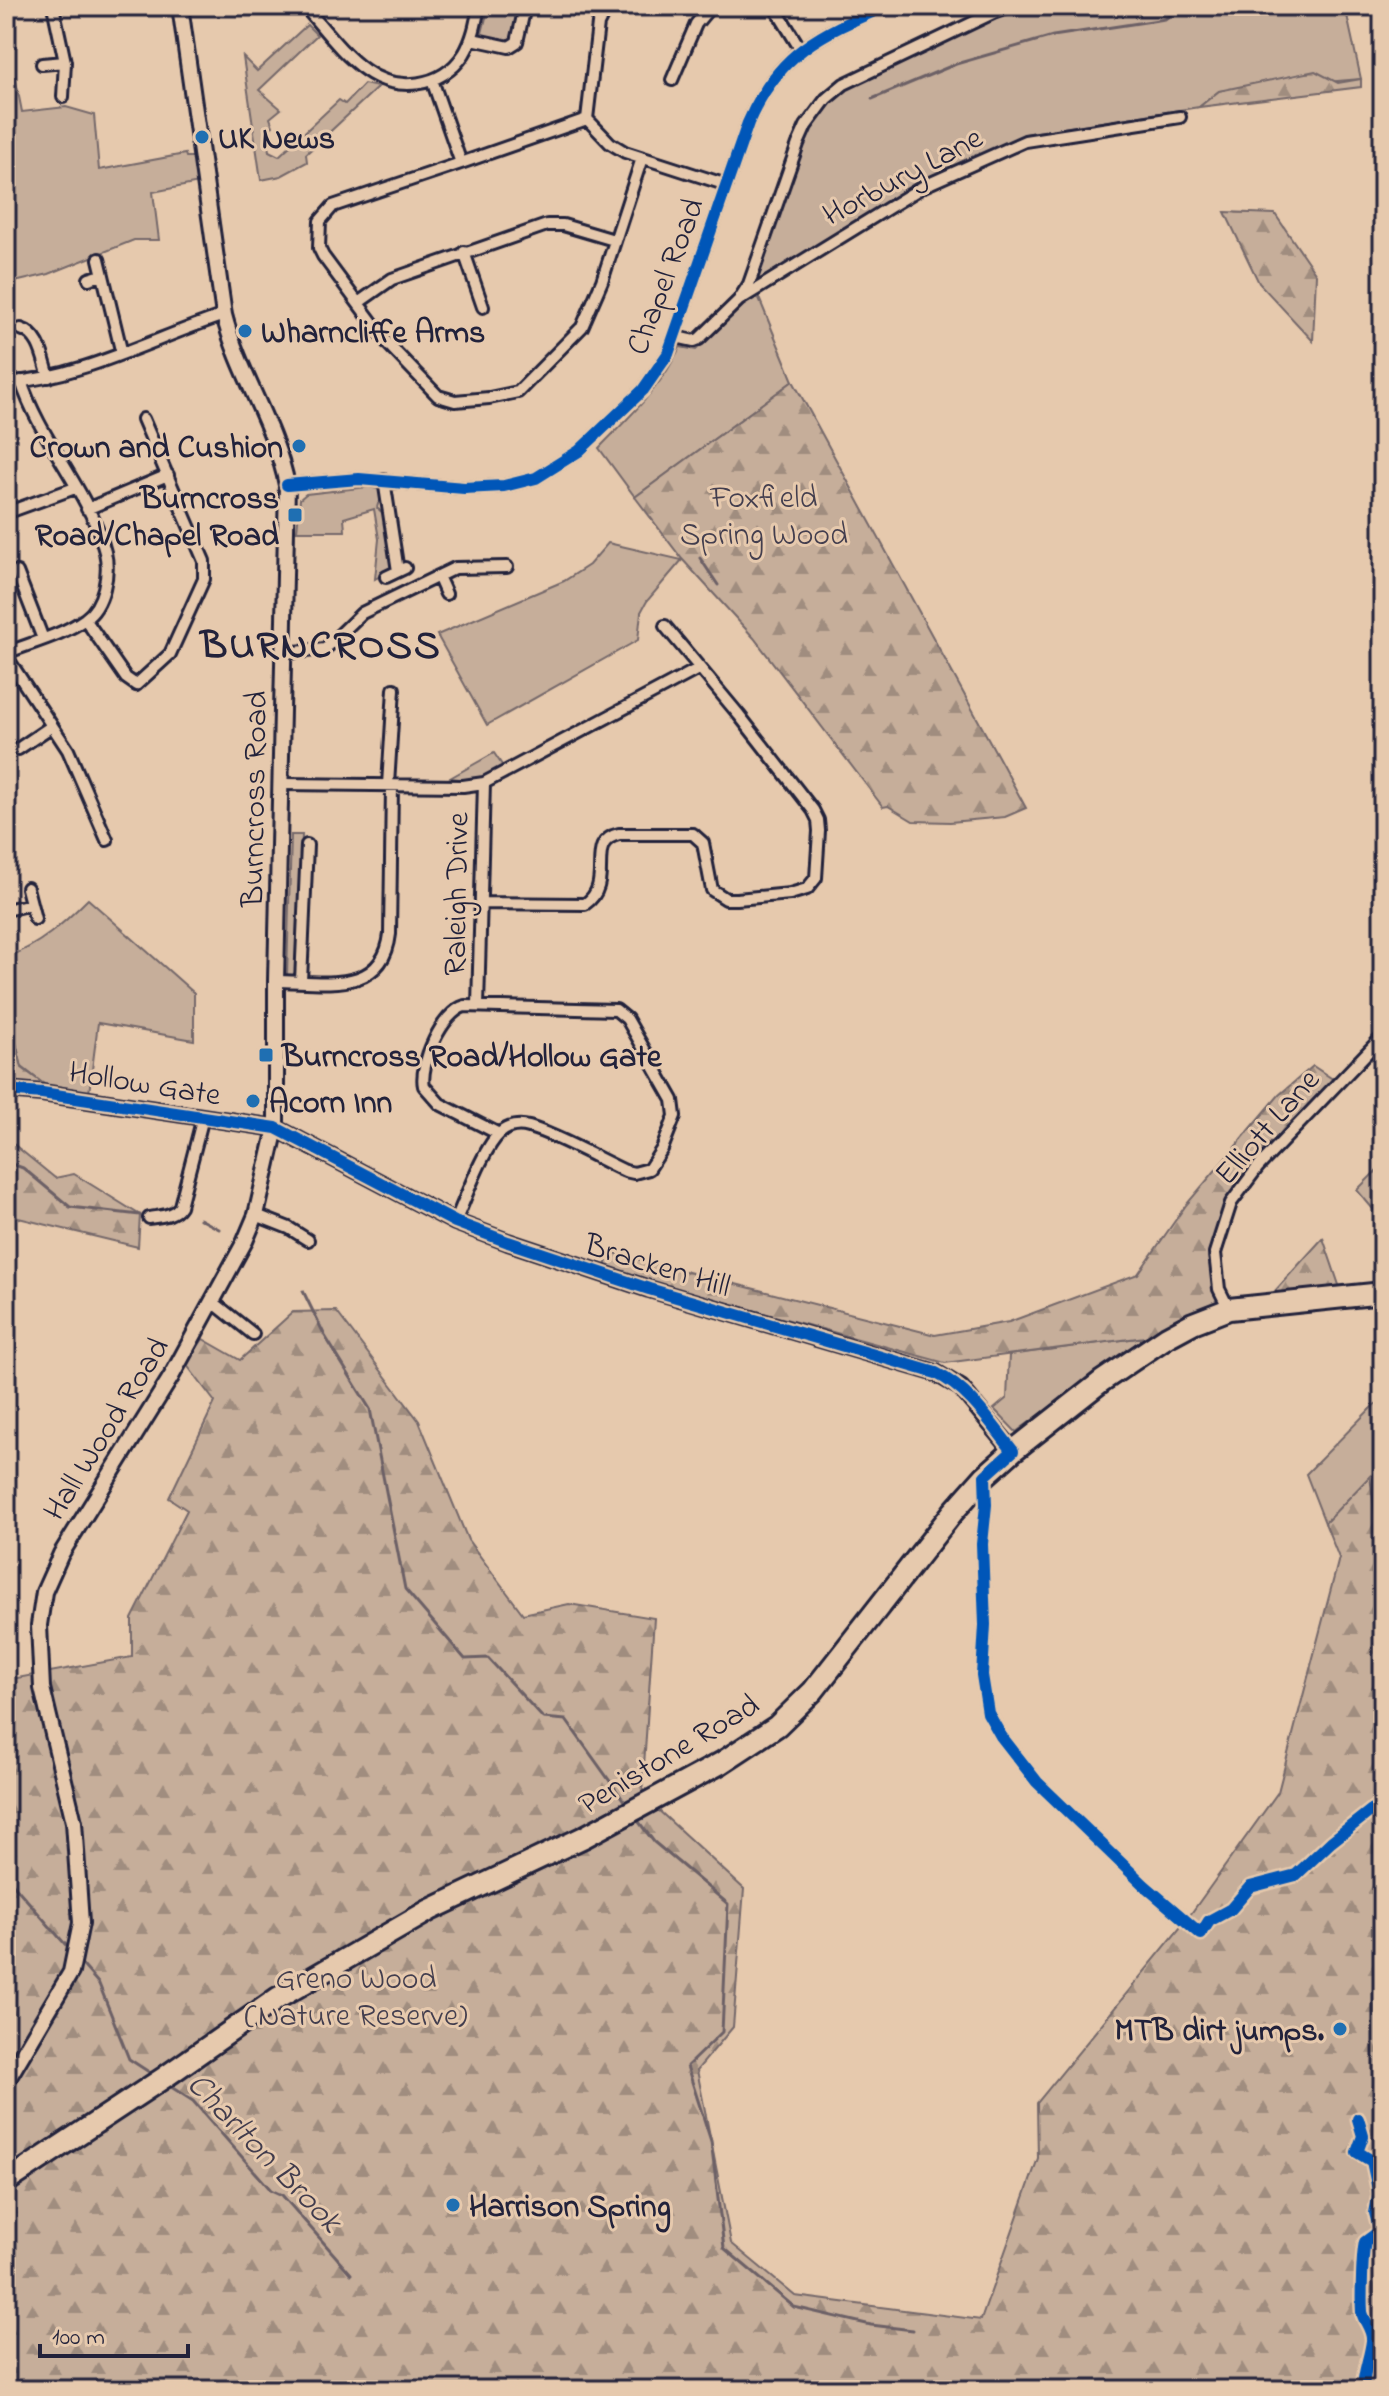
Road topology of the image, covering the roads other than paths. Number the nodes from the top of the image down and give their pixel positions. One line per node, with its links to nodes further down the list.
1 (53, 6): 13 (street)
2 (180, 6): 31 (main road, Burncross Road)
3 (304, 6): 16 (street)
4 (479, 6): 11 (street)
5 (522, 6): 11 (street)
6 (607, 6): 19 (street)
7 (711, 6): 15 (street)
8 (774, 6): 12 (street)
9 (886, 6): 12 (street, Chapel Road)
10 (1013, 6): 28 (street)
11 (472, 39): 16 (street)
12 (801, 50): 22 (street, Chapel Road)
13 (65, 62): 14 (street); 17 (street)
14 (42, 64)
15 (688, 75)
16 (432, 80): 21 (street)
17 (63, 97)
18 (1180, 117): 28 (street, Horbury Lane)
19 (587, 119): 20 (street); 21 (street)
20 (642, 158): 22 (street); 23 (street)
21 (461, 163): 29 (street)
22 (727, 185): 33 (street, Chapel Road)
23 (614, 240): 24 (street); 29 (street)
24 (464, 252): 29 (street); 30 (street)
25 (99, 259): 26 (street)
26 (102, 275): 27 (street); 34 (street)
27 (89, 279)
28 (739, 300): 33 (street, Horbury Lane)
29 (358, 303)
30 (484, 307)
31 (224, 315): 34 (street); 41 (main road, Burncross Road)
32 (21, 329): 35 (street)
33 (676, 337): 40 (street, Chapel Road)
34 (122, 354): 35 (street)
35 (49, 377): 36 (street)
36 (21, 381): 37 (street); 42 (street)
37 (6, 383)
38 (143, 419): 39 (street)
39 (168, 475): 43 (street); 50 (street)
40 (384, 480): 41 (street, Chapel Road); 48 (street)
41 (287, 485): 53 (main road, Burncross Road)
42 (75, 488): 43 (street); 44 (street)
43 (87, 509): 50 (street)
44 (6, 513)
45 (507, 567): 47 (street)
46 (17, 572): 52 (street)
47 (438, 576): 49 (street); 53 (street)
48 (386, 577)
49 (446, 594)
50 (85, 619): 52 (street)
51 (665, 626): 55 (street)
52 (43, 639): 54 (street)
53 (285, 653): 60 (main road, Burncross Road)
54 (6, 655): 57 (street)
55 (700, 668): 59 (street); 65 (street)
56 (394, 689): 61 (street)
57 (52, 726): 58 (street); 62 (street)
58 (18, 749)
59 (484, 783): 61 (street); 65 (street, Raleigh Drive)
60 (282, 784): 61 (street); 69 (main road, Burncross Road)
61 (390, 785): 70 (street)
62 (107, 840)
63 (307, 845): 70 (street)
64 (27, 888): 66 (street)
65 (481, 903): 71 (street, Raleigh Drive)
66 (31, 904): 67 (street); 68 (street)
67 (6, 910)
68 (35, 919)
69 (276, 981): 70 (street); 75 (main road, Burncross Road)
70 (301, 981)
71 (478, 1006): 76 (street); 76 (street)
72 (1383, 1036): 83 (street, Elliott Lane)
73 (6, 1090): 74 (main road, Hollow Gate)
74 (203, 1117): 75 (main road, Hollow Gate); 78 (street)
75 (276, 1128): 77 (main road, Hall Wood Road); 79 (main road, Bracken Hill)
76 (499, 1134): 79 (street)
77 (256, 1215): 80 (street); 82 (main road, Hall Wood Road)
78 (149, 1218)
79 (455, 1222): 85 (main road, Bracken Hill)
80 (308, 1240)
81 (1383, 1293): 83 (highway, Penistone Road)
82 (213, 1302): 84 (street); 86 (main road, Hall Wood Road)
83 (1229, 1309): 85 (highway, Penistone Road)
84 (253, 1334)
85 (1013, 1451): 87 (highway, Penistone Road)
86 (6, 2082)
87 (6, 2182)

